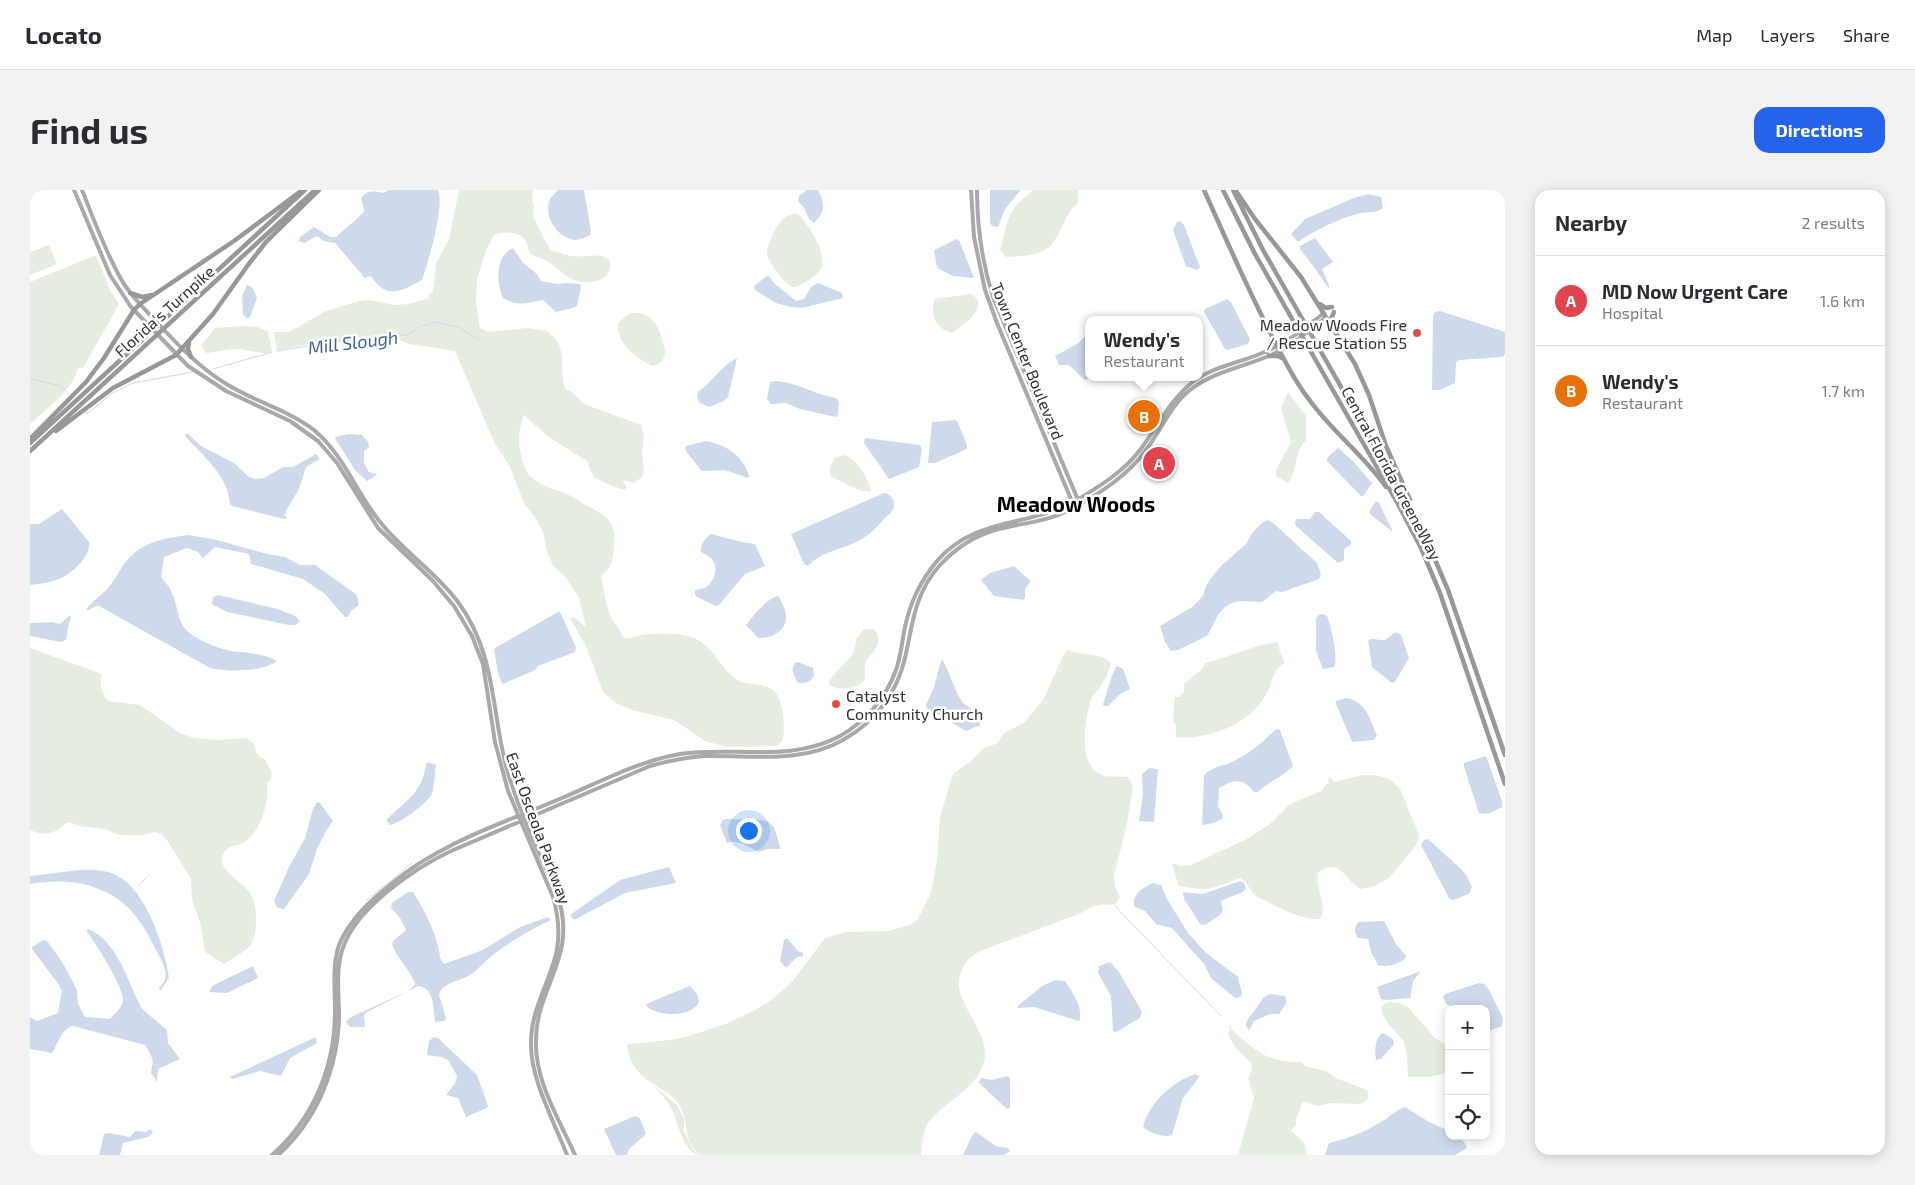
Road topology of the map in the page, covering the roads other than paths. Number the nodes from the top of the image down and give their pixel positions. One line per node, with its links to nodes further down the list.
1 (74, 190): 15 (main road, East Osceola Parkway)
2 (82, 190): 11 (main road, East Osceola Parkway)
3 (303, 190): 12 (highway); 27 (highway, Florida's Turnpike)
4 (315, 190): 28 (highway, Florida's Turnpike)
5 (319, 190): 19 (highway)
6 (971, 190): 30 (main road, Town Center Boulevard)
7 (977, 190): 31 (main road, Town Center Boulevard)
8 (1204, 190): 18 (highway)
9 (1221, 190): 36 (highway, Central Florida GreeneWay)
10 (1234, 190): 13 (highway); 32 (highway, Central Florida GreeneWay)
11 (130, 293): 12 (highway); 14 (main road, East Osceola Parkway)
12 (155, 294): 14 (highway)
13 (1318, 303): 16 (highway); 17 (highway)
14 (140, 304): 15 (highway); 21 (main road, East Osceola Parkway)
15 (134, 310): 23 (main road, East Osceola Parkway); 26 (highway)
16 (1325, 316): 17 (highway); 20 (main road)
17 (1332, 327): 32 (highway)
18 (1271, 335): 20 (highway); 22 (highway)
19 (190, 341): 21 (highway); 24 (highway)
20 (1278, 349): 22 (main road); 25 (highway)
21 (182, 350): 23 (highway); 24 (main road, East Osceola Parkway)
22 (1268, 354): 25 (highway); 31 (main road)
23 (176, 355): 28 (highway); 33 (main road, East Osceola Parkway)
24 (190, 357): 34 (main road, East Osceola Parkway)
25 (1282, 359): 36 (highway)
26 (30, 439)
27 (30, 443)
28 (36, 445): 29 (highway, Florida's Turnpike)
29 (30, 451)
30 (1073, 502): 31 (main road, Town Center Boulevard); 39 (main road)
31 (1077, 504): 39 (main road)
32 (1422, 529): 38 (highway, Central Florida GreeneWay)
33 (406, 556): 34 (main road); 35 (main road, East Osceola Parkway)
34 (416, 558): 37 (main road, East Osceola Parkway)
35 (414, 563): 37 (main road); 41 (main road, East Osceola Parkway)
36 (1428, 563): 40 (highway, Central Florida GreeneWay)
37 (423, 564): 41 (main road, East Osceola Parkway)
38 (1505, 755)
39 (633, 770): 41 (main road); 42 (main road)
40 (1505, 784)
41 (521, 816): 42 (main road, East Osceola Parkway); 45 (main road)
42 (523, 821): 43 (main road, East Osceola Parkway); 44 (main road, East Osceola Parkway); 46 (main road)
43 (556, 909): 44 (main road); 47 (main road, East Osceola Parkway)
44 (564, 932): 48 (main road, East Osceola Parkway)
45 (272, 1155)
46 (278, 1155)
47 (567, 1155)
48 (575, 1155)

